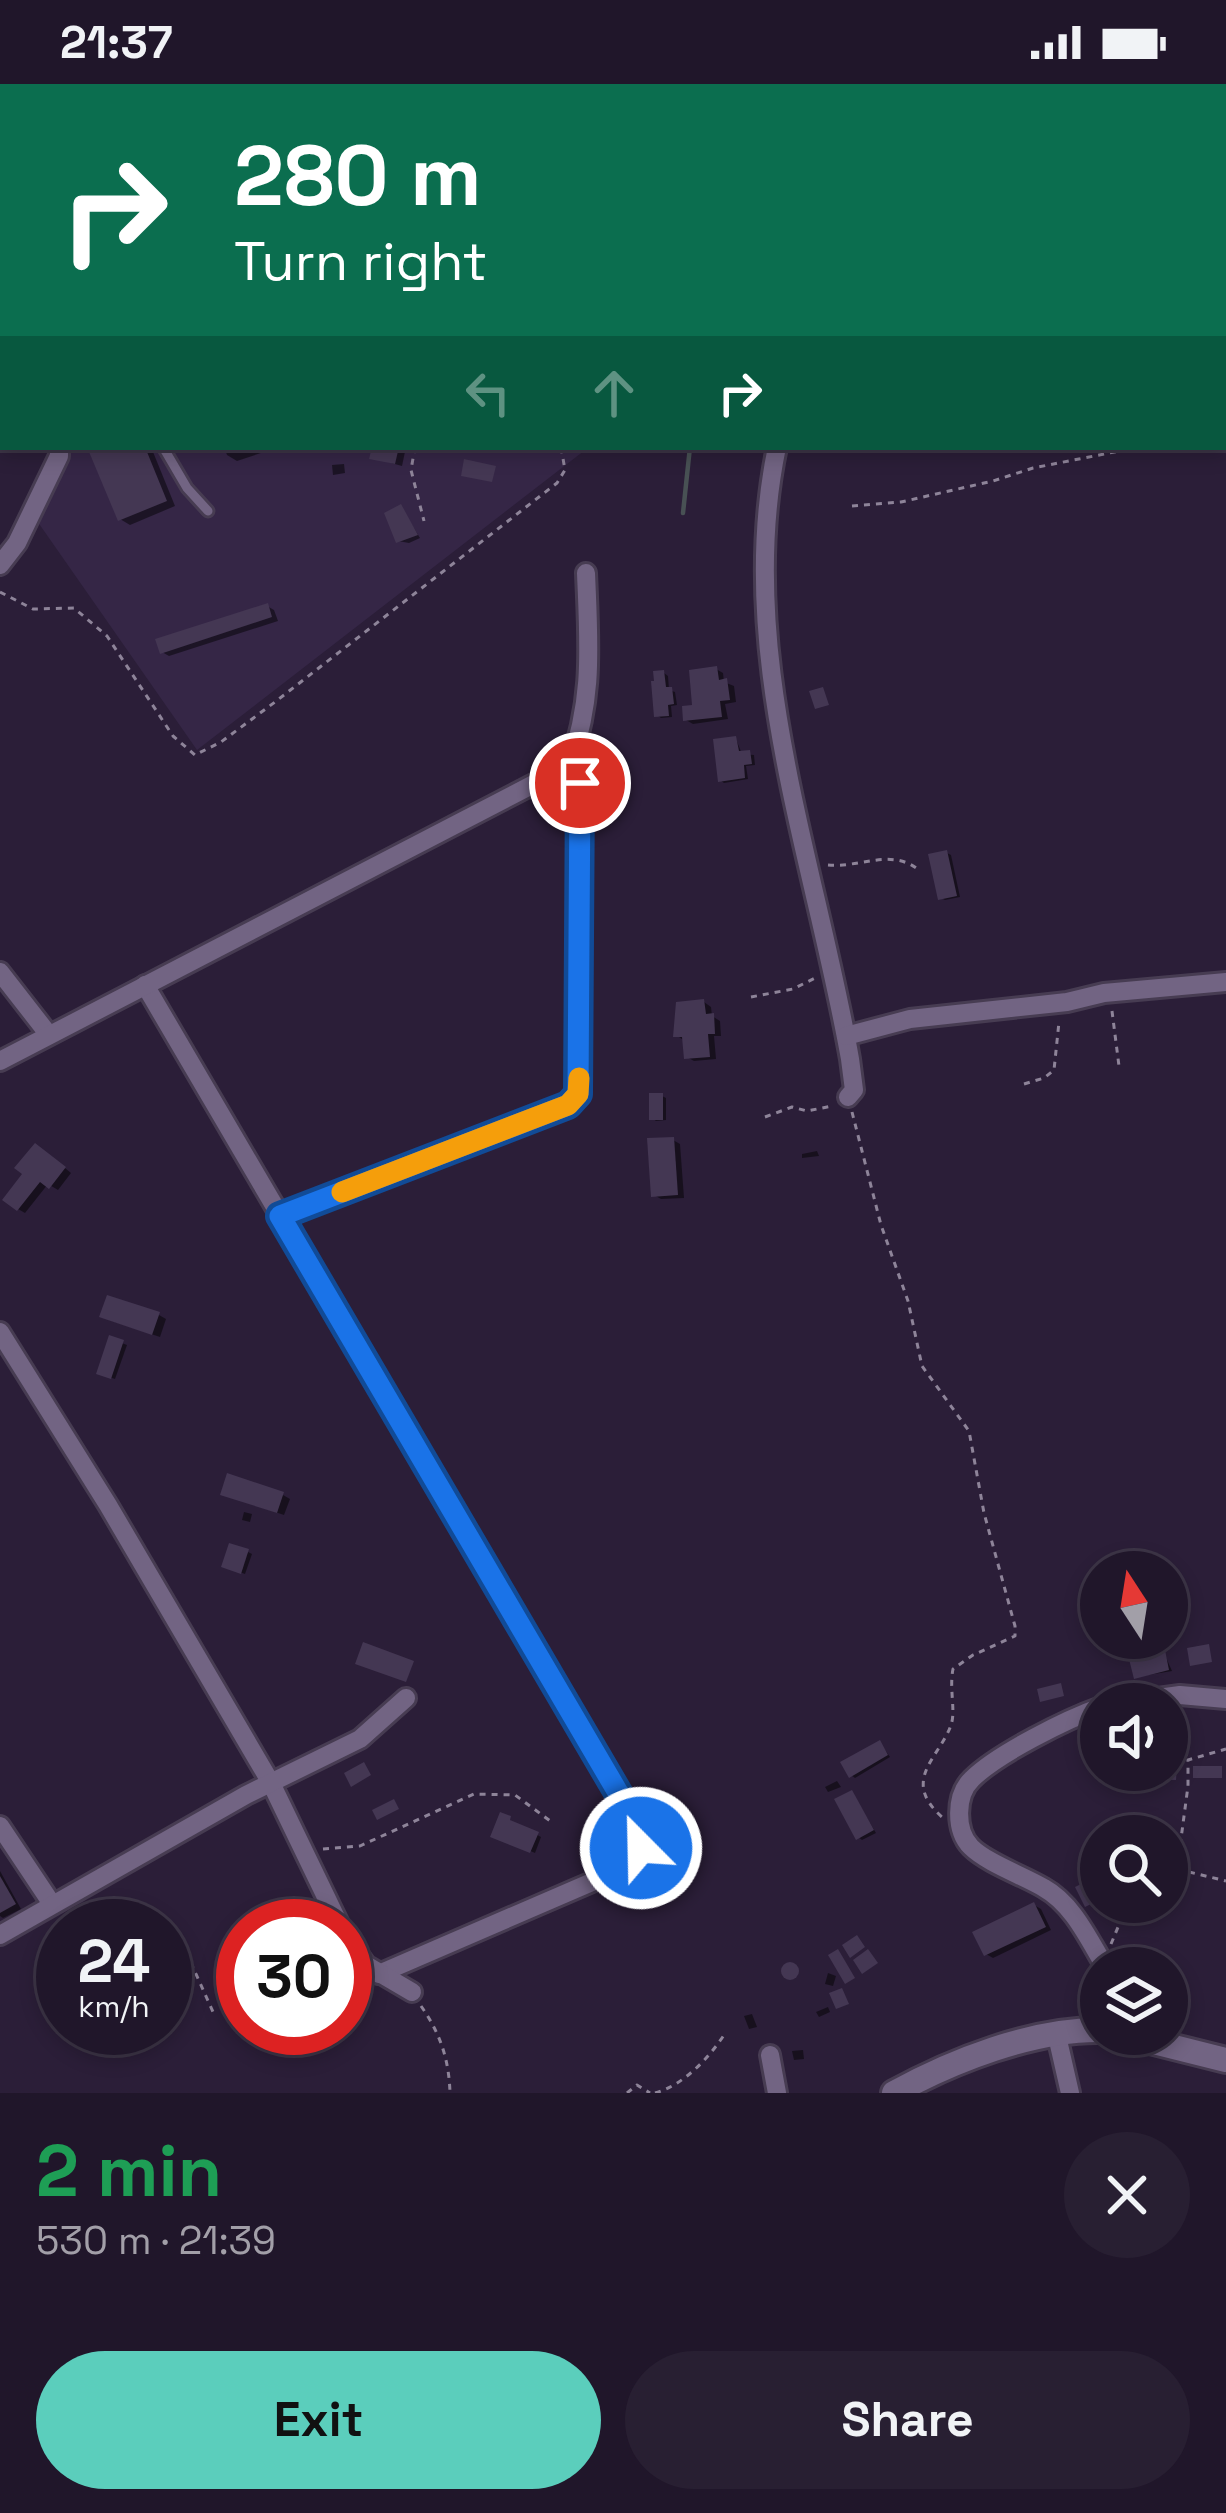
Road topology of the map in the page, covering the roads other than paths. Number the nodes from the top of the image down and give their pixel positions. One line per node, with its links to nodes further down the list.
1 (59, 450): 5 (street)
2 (165, 450): 4 (lane)
3 (777, 450): 12 (street)
4 (208, 511)
5 (0, 565)
6 (586, 573): 7 (street)
7 (568, 773): 10 (street); 15 (street)
8 (0, 972): 11 (street)
9 (1226, 982): 12 (street)
10 (145, 986): 11 (street); 15 (street)
11 (49, 1035): 13 (street)
12 (846, 1036): 14 (street)
13 (0, 1060)
14 (848, 1097)
15 (280, 1216): 30 (street)
16 (0, 1332): 21 (street)
17 (1188, 1696): 19 (street)
18 (406, 1698): 21 (street)
19 (1226, 1700)
20 (1080, 1717): 28 (street)
21 (271, 1783): 24 (street); 25 (street)
22 (0, 1826): 23 (street)
23 (39, 1899)
24 (62, 1899)
25 (327, 1899)
26 (36, 1914): 27 (street)
27 (0, 1934)
28 (1093, 1947)
29 (372, 1969): 30 (street)
30 (379, 1974): 31 (street)
31 (412, 1992)
32 (1080, 2030): 33 (street)
33 (1057, 2036): 38 (street); 39 (street)
34 (1188, 2049): 36 (street)
35 (770, 2055): 37 (street)
36 (1226, 2060)
37 (777, 2093)
38 (894, 2093)
39 (1070, 2093)

